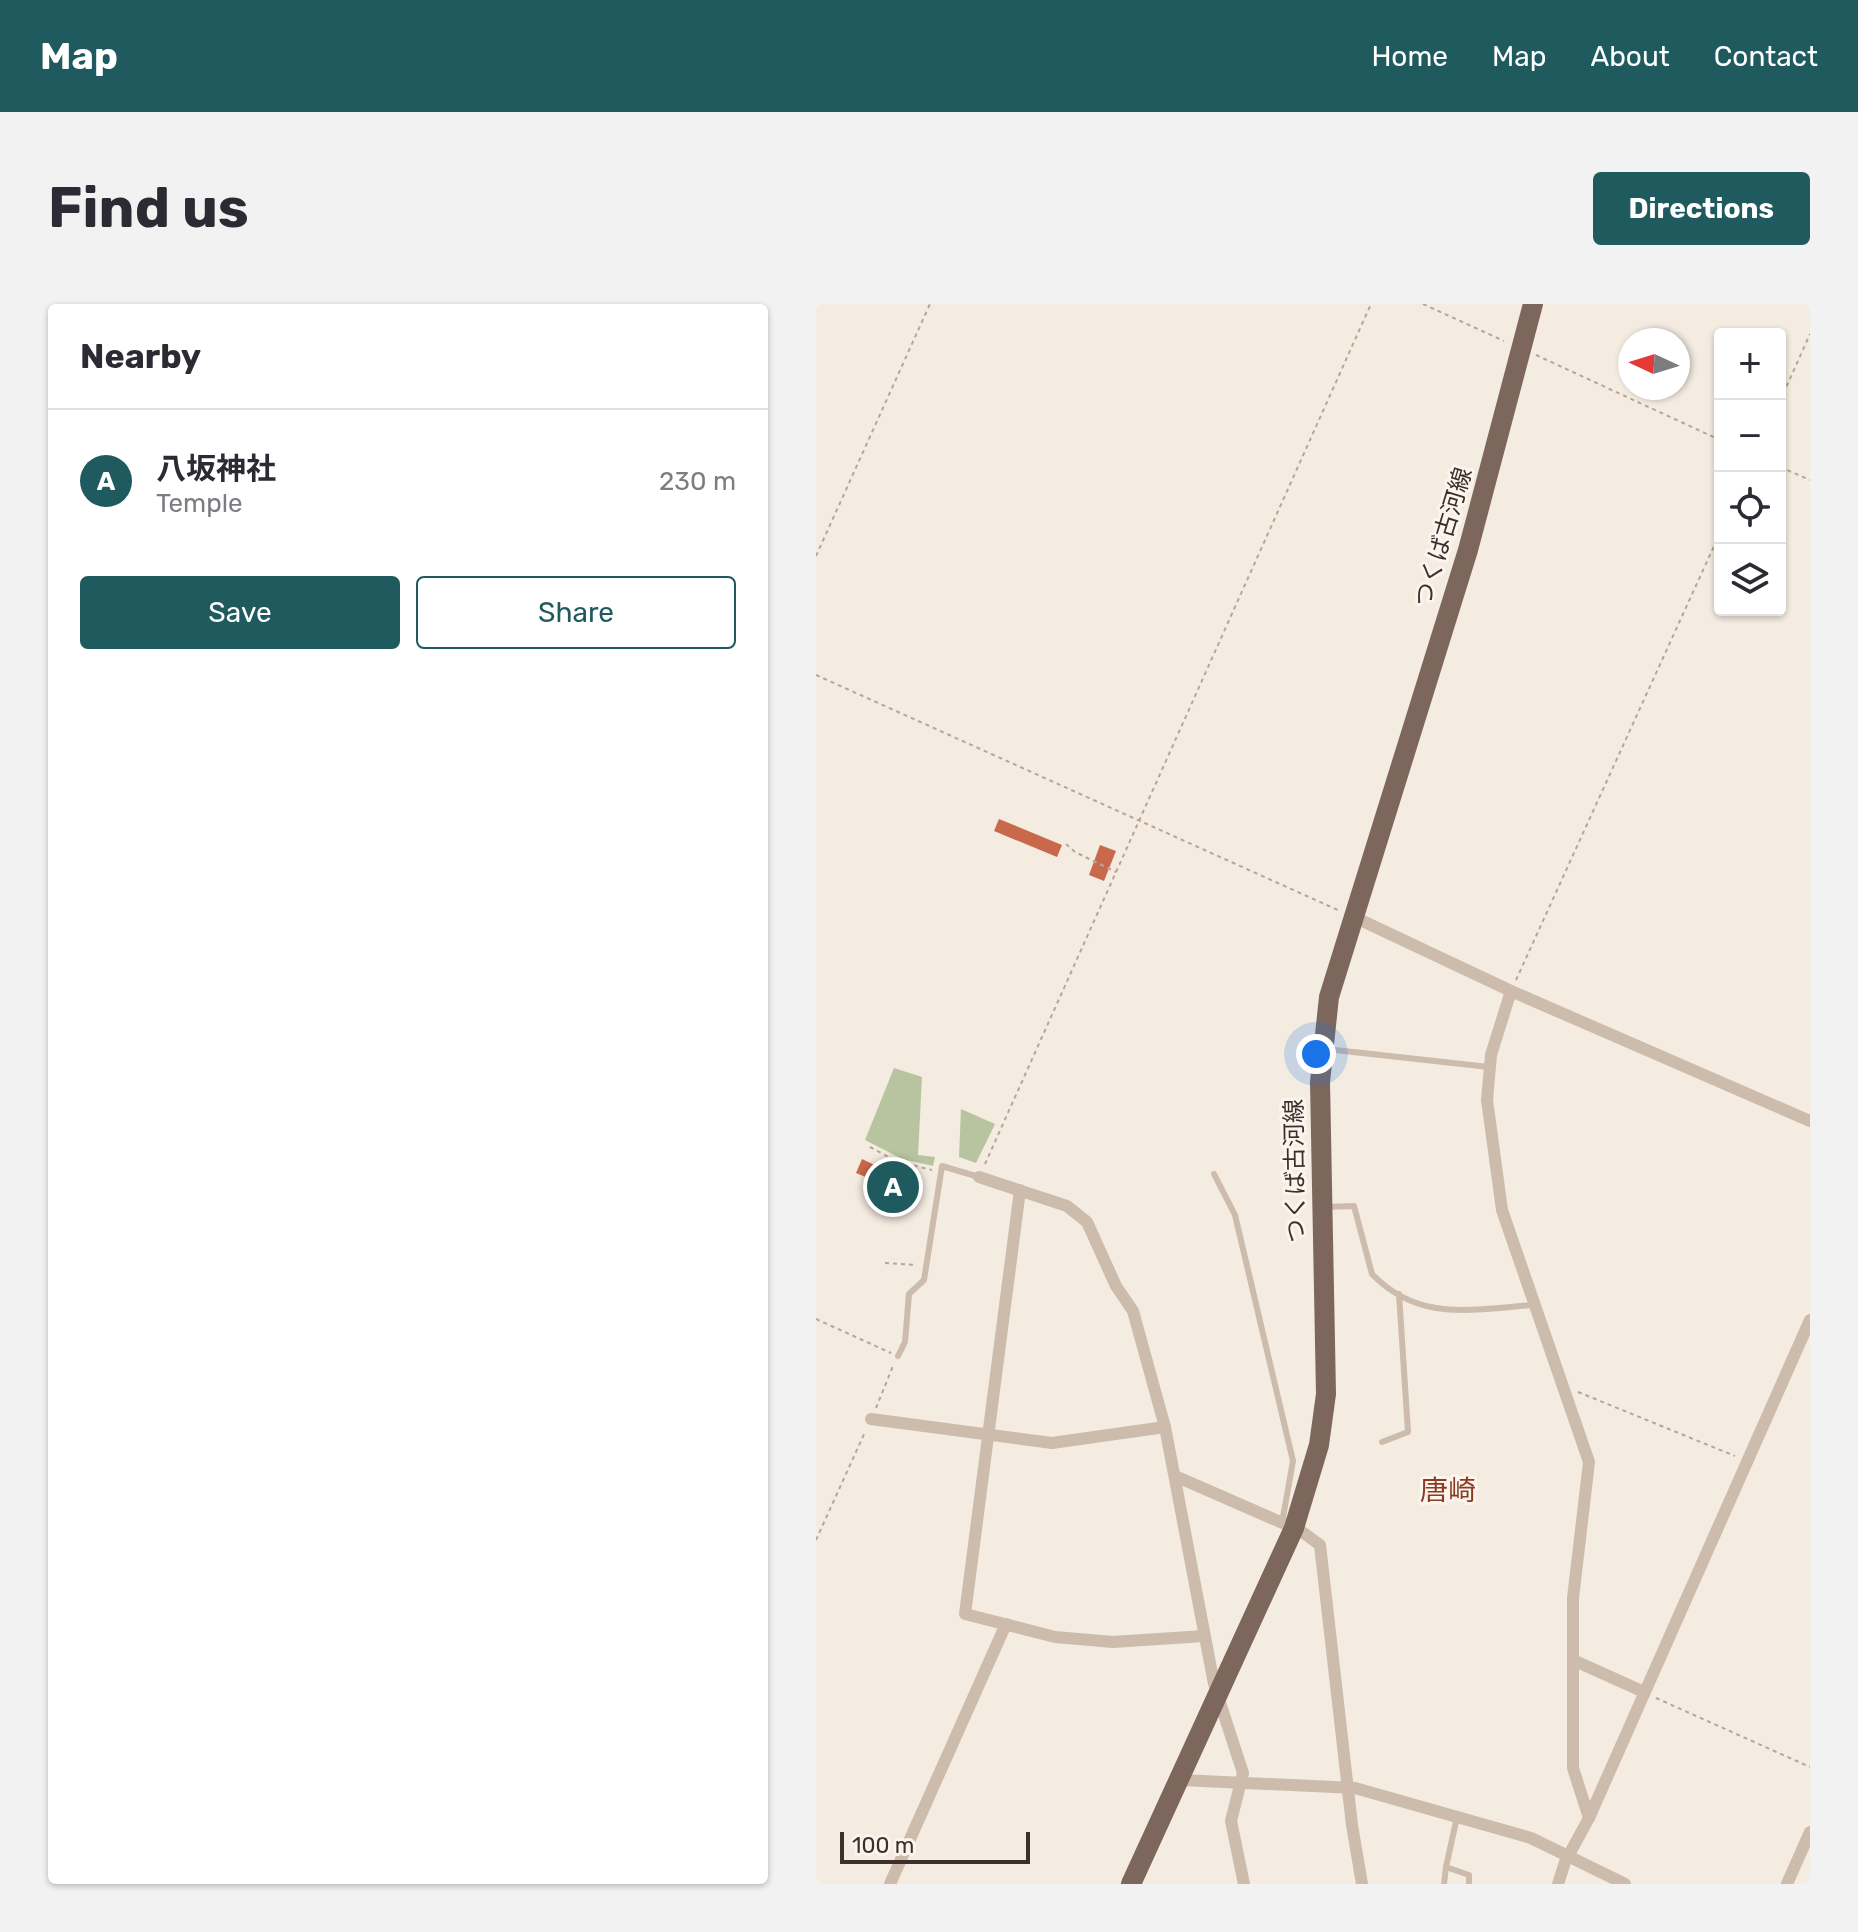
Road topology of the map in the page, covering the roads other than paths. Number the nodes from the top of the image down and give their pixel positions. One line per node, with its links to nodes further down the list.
1 (1533, 304): 2 (main road, つくば古河線)
2 (1352, 916): 3 (street); 4 (main road, つくば古河線)
3 (1511, 991): 5 (street); 6 (street)
4 (1322, 1048): 5 (lane); 10 (main road, つくば古河線)
5 (1490, 1067): 12 (street)
6 (1810, 1121)
7 (1214, 1174): 20 (lane)
8 (979, 1177): 9 (street); 14 (lane)
9 (1020, 1190): 16 (street); 17 (street)
10 (1321, 1208): 11 (lane); 20 (main road, つくば古河線)
11 (1399, 1294): 12 (lane); 18 (lane)
12 (1534, 1305): 23 (street)
13 (1810, 1320): 24 (street)
14 (898, 1356)
15 (871, 1419): 17 (street)
16 (1165, 1427): 17 (street); 19 (street)
17 (990, 1436): 21 (street)
18 (1382, 1442)
19 (1175, 1476): 20 (street); 22 (street)
20 (1288, 1525): 25 (main road, つくば古河線); 28 (street)
21 (1006, 1624): 22 (street); 34 (street)
22 (1204, 1636): 25 (street)
23 (1573, 1660): 24 (street); 30 (street)
24 (1644, 1692): 30 (street)
25 (1218, 1698): 26 (main road, つくば古河線); 27 (street)
26 (1181, 1780): 27 (street); 35 (main road, つくば古河線)
27 (1242, 1781): 28 (street); 36 (street)
28 (1348, 1788): 29 (street); 37 (street)
29 (1457, 1816): 32 (street); 33 (lane)
30 (1589, 1818): 32 (street)
31 (1810, 1832): 42 (street)
32 (1570, 1855): 40 (street); 41 (street)
33 (1446, 1867): 38 (lane); 39 (lane)
34 (890, 1884)
35 (1131, 1884)
36 (1244, 1884)
37 (1362, 1884)
38 (1444, 1884)
39 (1469, 1884)
40 (1558, 1884)
41 (1625, 1884)
42 (1787, 1884)

